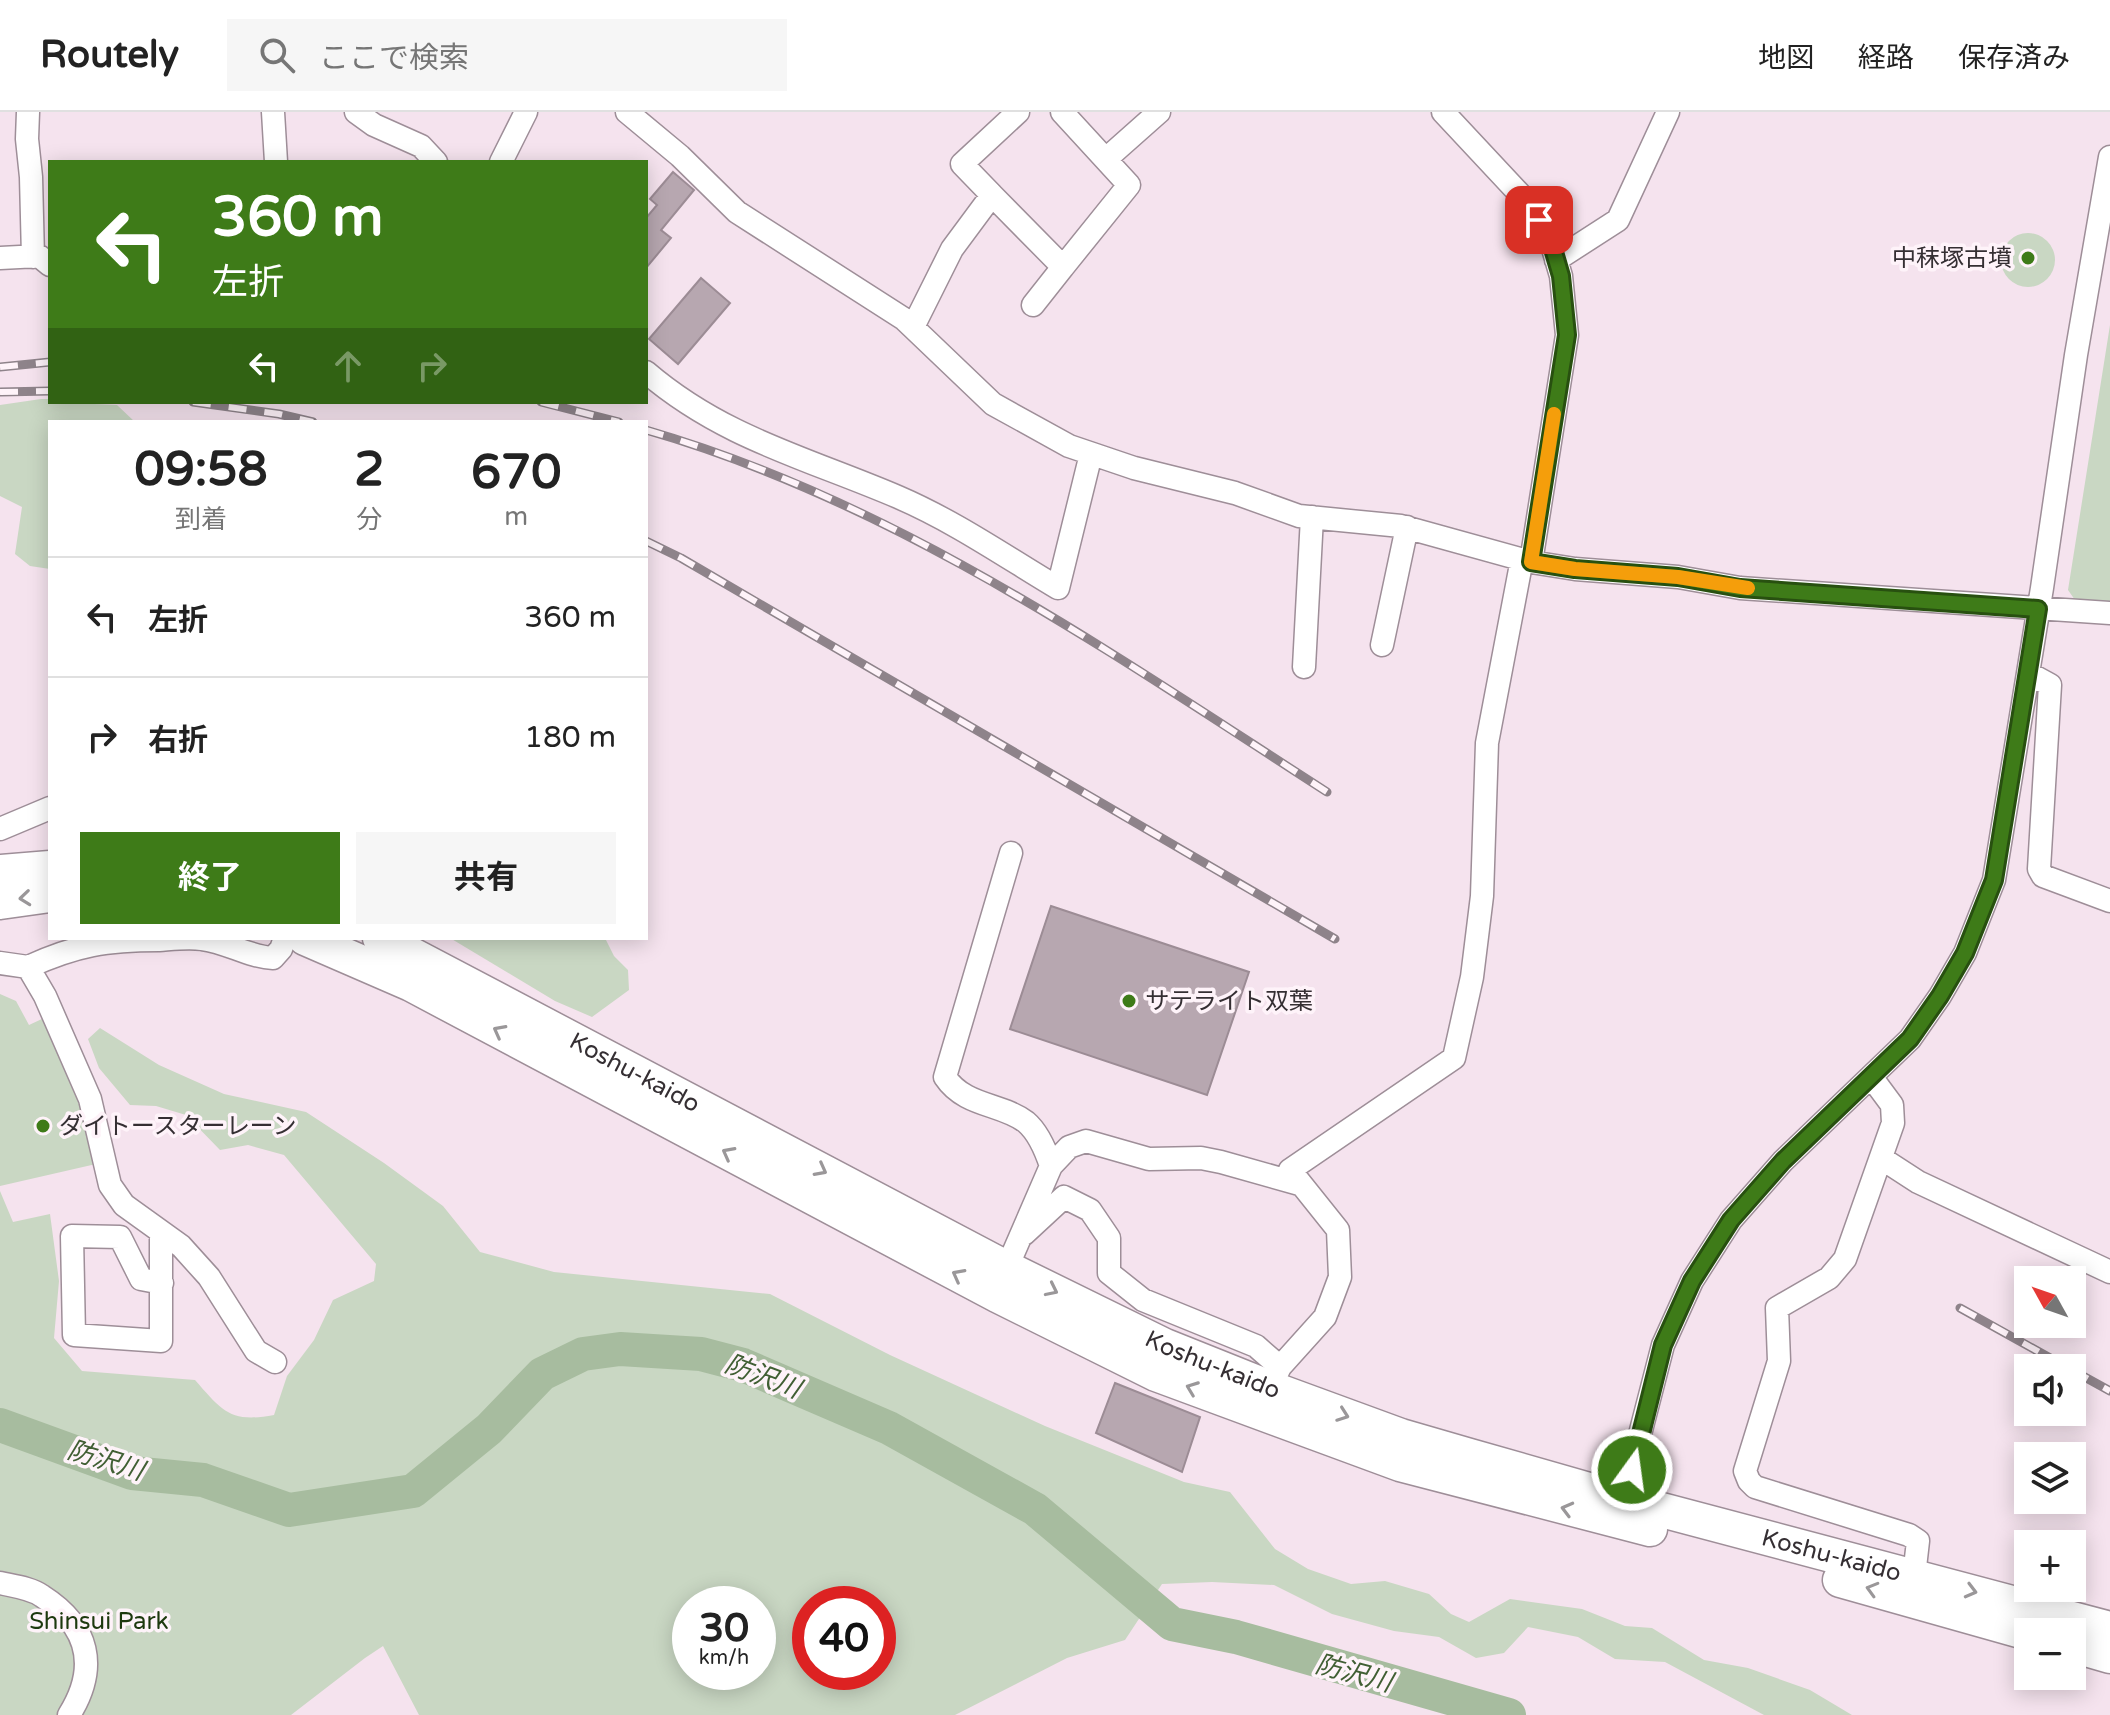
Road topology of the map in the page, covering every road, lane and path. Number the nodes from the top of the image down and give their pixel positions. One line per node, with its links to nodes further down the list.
1 (28, 112): 19 (street)
2 (273, 112): 13 (street)
3 (356, 112): 14 (street)
4 (526, 112): 15 (street)
5 (627, 112): 22 (street)
6 (1062, 112): 12 (street)
7 (1159, 112): 12 (street)
8 (1443, 112): 18 (street)
9 (1668, 112): 18 (street)
10 (1009, 115): 16 (street)
11 (2110, 157): 28 (street)
12 (1106, 159): 20 (street)
13 (276, 160)
14 (434, 160)
15 (502, 160)
16 (992, 195): 20 (street); 22 (street)
17 (0, 258): 19 (street)
18 (1556, 260): 27 (street)
19 (41, 261)
20 (1063, 267): 21 (street)
21 (1033, 305)
22 (913, 327): 24 (street)
23 (648, 373): 24 (street)
24 (1091, 454): 25 (street)
25 (1312, 517): 26 (street); 31 (street)
26 (1407, 527): 27 (street); 30 (street)
27 (1526, 560): 28 (street); 51 (street)
28 (2038, 609): 29 (street); 32 (street)
29 (2110, 613)
30 (1382, 645)
31 (1304, 667)
32 (2028, 673): 39 (street); 48 (street)
33 (48, 809): 34 (street)
34 (0, 829)
35 (1011, 853): 50 (street)
36 (48, 868): 37 (highway)
37 (0, 872)
38 (48, 895): 40 (highway, one-way to 40)
39 (2110, 901)
40 (0, 902)
41 (113, 940): 47 (street)
42 (205, 940): 43 (street)
43 (284, 940)
44 (310, 940): 53 (highway, Koshu-kaido, one-way to 44)
45 (384, 940): 53 (highway, Koshu-kaido, one-way to 53)
46 (0, 963): 47 (street)
47 (28, 967): 52 (street)
48 (1872, 1078): 49 (street); 58 (street)
49 (1881, 1158): 54 (street); 59 (street)
50 (1051, 1166): 51 (street); 53 (street)
51 (1299, 1184): 57 (street)
52 (161, 1232): 55 (street); 56 (street)
53 (1007, 1268): 57 (highway, Koshu-kaido, one-way to 57); 57 (street); 58 (highway, Koshu-kaido, one-way to 53)
54 (2110, 1272)
55 (162, 1283): 55 (street)
56 (275, 1362)
57 (1275, 1378): 58 (highway, Koshu-kaido, one-way to 58)
58 (1620, 1511): 59 (highway, Koshu-kaido); 61 (highway, Koshu-kaido, one-way to 58)
59 (1914, 1576): 62 (highway, Koshu-kaido, one-way to 62)
60 (0, 1583): 65 (street)
61 (2014, 1629)
62 (2110, 1629)
63 (2086, 1649): 64 (highway)
64 (2110, 1656)
65 (69, 1715)

